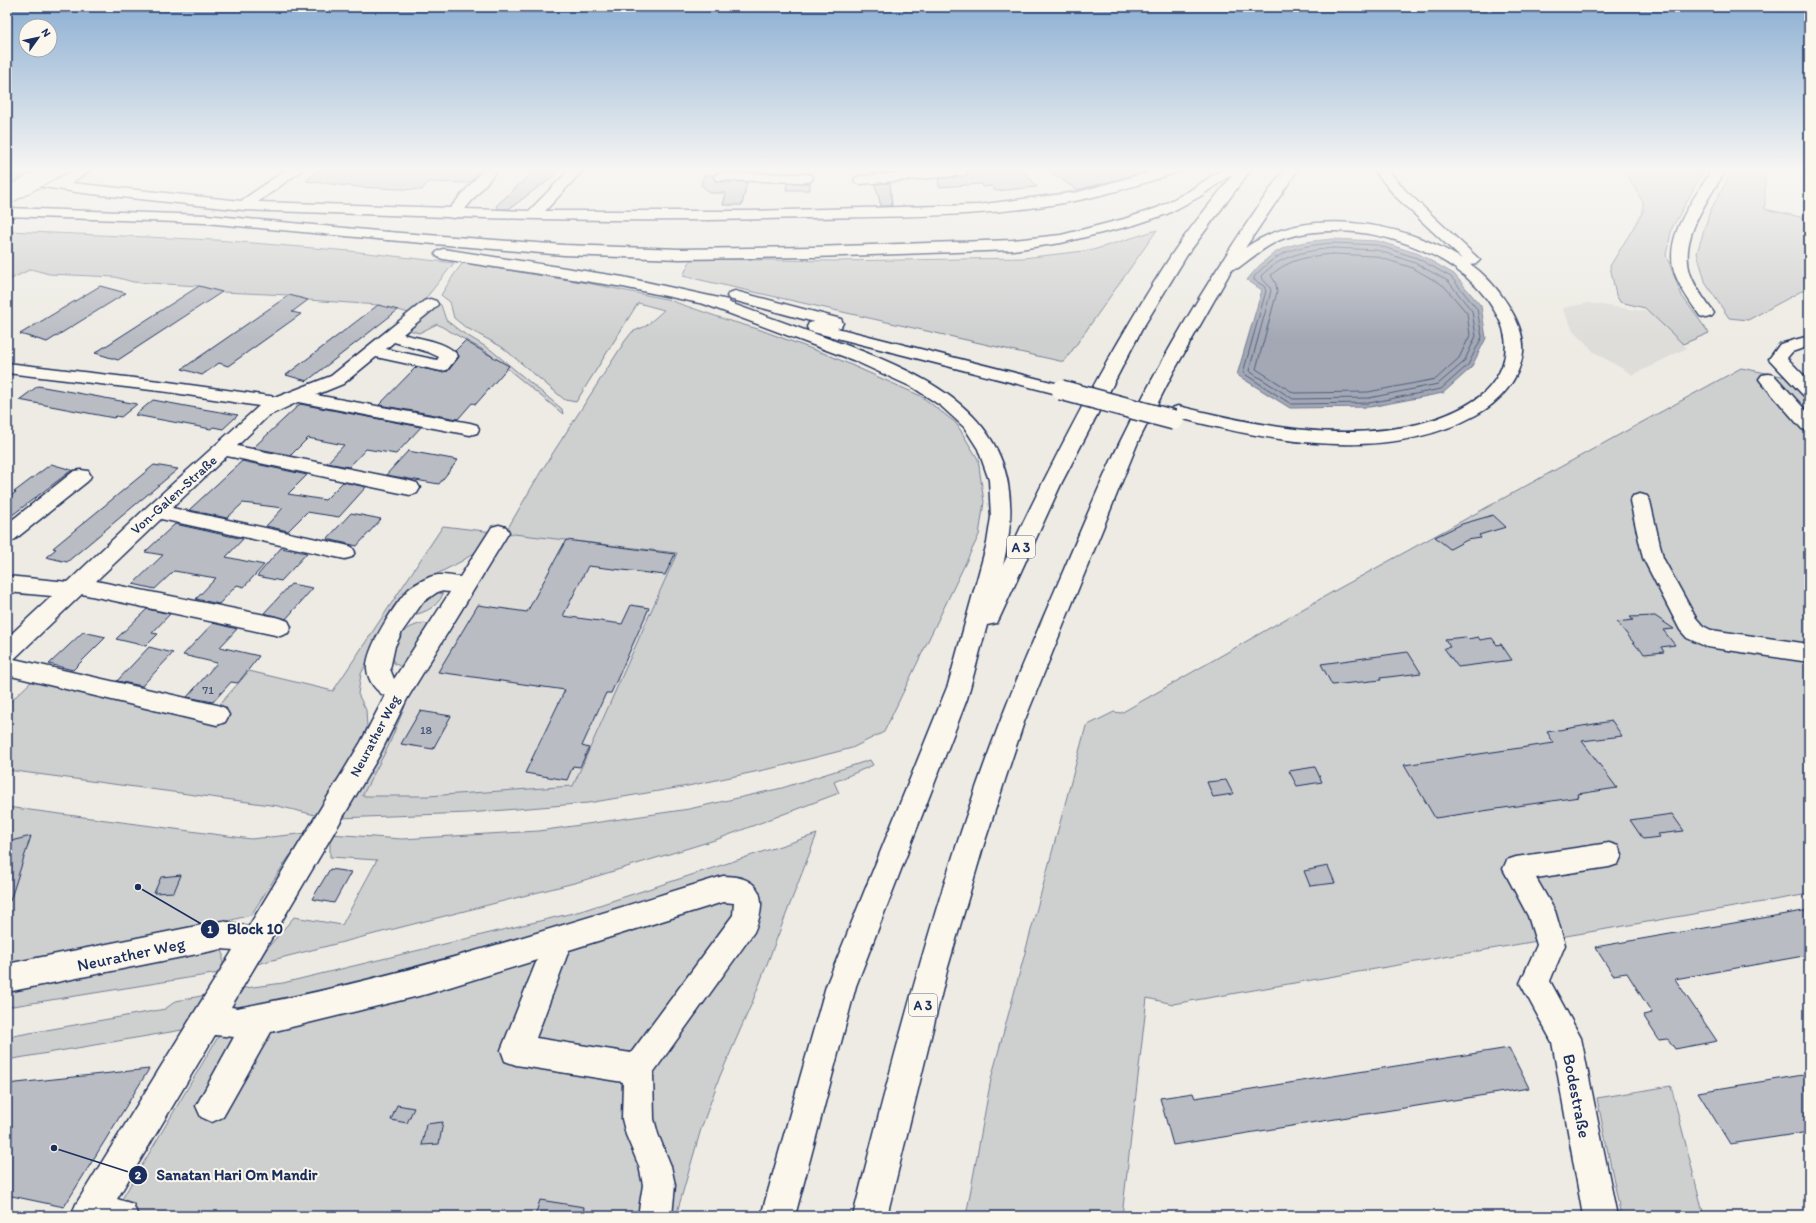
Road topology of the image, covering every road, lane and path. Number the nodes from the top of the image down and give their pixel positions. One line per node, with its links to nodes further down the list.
1 (62, 225): 8 (main road)
2 (261, 225): 8 (main road)
3 (1118, 225): 8 (main road)
4 (1202, 225): 40 (main road, A 3)
5 (1254, 225): 9 (main road, A 3)
6 (1434, 225): 22 (main road)
7 (1689, 225): 12 (main road)
8 (387, 239): 10 (main road); 18 (main road)
9 (1220, 275): 22 (main road); 54 (main road, A 3)
10 (708, 300): 18 (main road); 40 (main road)
11 (430, 304): 13 (main road, Von-Galen-Straße)
12 (1706, 313)
13 (390, 336): 15 (main road, Von-Galen-Straße); 15 (main road)
14 (1809, 341): 19 (main road)
15 (373, 351): 20 (main road, Von-Galen-Straße)
16 (7, 368): 21 (main road, Von-Galen-Straße)
17 (1768, 379): 23 (main road)
18 (1063, 386): 22 (main road, bridge)
19 (1809, 391)
20 (299, 395): 21 (main road, Von-Galen-Straße); 24 (main road)
21 (277, 403): 25 (main road, Von-Galen-Straße)
22 (1176, 416)
23 (1809, 425)
24 (470, 429)
25 (224, 449): 27 (main road); 29 (main road, Von-Galen-Straße)
26 (82, 476): 31 (main road)
27 (410, 488)
28 (1640, 501): 38 (main road)
29 (155, 511): 32 (main road); 35 (main road, Von-Galen-Straße)
30 (499, 532): 34 (main road, Neurather Weg)
31 (7, 534)
32 (345, 552)
33 (7, 584): 35 (main road)
34 (464, 586): 41 (main road, Neurather Weg); 41 (main road)
35 (75, 587): 36 (main road); 37 (main road, Von-Galen-Straße)
36 (280, 627)
37 (7, 652)
38 (1809, 654)
39 (7, 666): 42 (main road)
40 (965, 669): 53 (main road, A 3)
41 (398, 693): 44 (main road, Neurather Weg)
42 (217, 714)
43 (1608, 854): 55 (main road, Bodestraße)
44 (254, 940): 46 (main road, Neurather Weg); 48 (main road, Neurather Weg)
45 (559, 940): 47 (main road); 49 (main road); 49 (main road)
46 (7, 978)
47 (262, 1018): 48 (main road); 50 (main road)
48 (204, 1024): 51 (main road, Neurather Weg)
49 (638, 1069): 52 (main road)
50 (212, 1106)
51 (100, 1214)
52 (656, 1216)
53 (778, 1216)
54 (870, 1216)
55 (1600, 1216)

